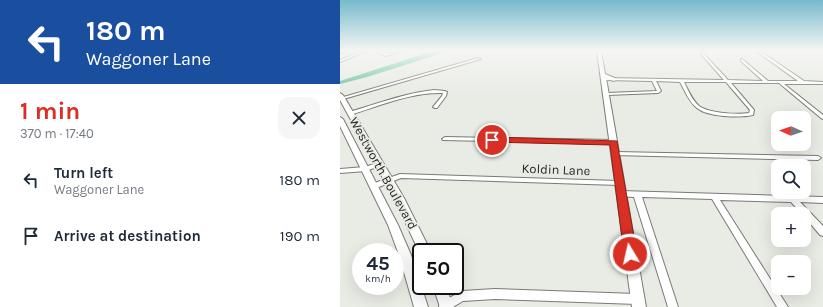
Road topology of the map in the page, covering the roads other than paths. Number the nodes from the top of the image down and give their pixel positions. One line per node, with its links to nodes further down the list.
1 (456, 65): 16 (street)
2 (602, 65): 6 (main road)
3 (713, 65): 10 (street)
4 (748, 65): 11 (street)
5 (778, 65): 13 (street)
6 (604, 77): 7 (main road); 15 (main road)
7 (614, 79): 8 (street)
8 (653, 80): 9 (street); 15 (street)
9 (681, 80): 10 (street); 10 (street)
10 (726, 81): 11 (street)
11 (767, 82): 12 (street)
12 (780, 82): 13 (street); 19 (street)
13 (802, 82): 14 (street)
14 (823, 83)
15 (607, 94): 22 (main road)
16 (341, 97): 18 (main road, Westworth Boulevard)
17 (435, 107): 18 (street)
18 (351, 113): 25 (main road, Westworth Boulevard)
19 (823, 117)
20 (340, 118): 26 (main road, Westworth Boulevard)
21 (445, 139): 22 (street)
22 (614, 142): 23 (main road)
23 (616, 154): 24 (street); 29 (main road)
24 (818, 158)
25 (380, 164): 26 (street); 28 (main road, Westworth Boulevard)
26 (366, 169): 27 (street); 30 (main road, Westworth Boulevard)
27 (340, 171)
28 (389, 179): 29 (street, Koldin Lane); 30 (street, Koldin Lane); 38 (main road, Westworth Boulevard)
29 (619, 183): 31 (main road)
30 (374, 186): 42 (main road, Westworth Boulevard)
31 (621, 194): 32 (street); 40 (main road)
32 (637, 194): 33 (street); 43 (street)
33 (714, 197): 34 (street); 44 (street)
34 (771, 198)
35 (793, 199): 36 (street); 37 (street)
36 (823, 200)
37 (823, 232)
38 (421, 243)
39 (442, 295): 41 (main road)
40 (638, 303): 41 (street)
41 (446, 306)
42 (421, 307)
43 (673, 307)
44 (783, 307)

